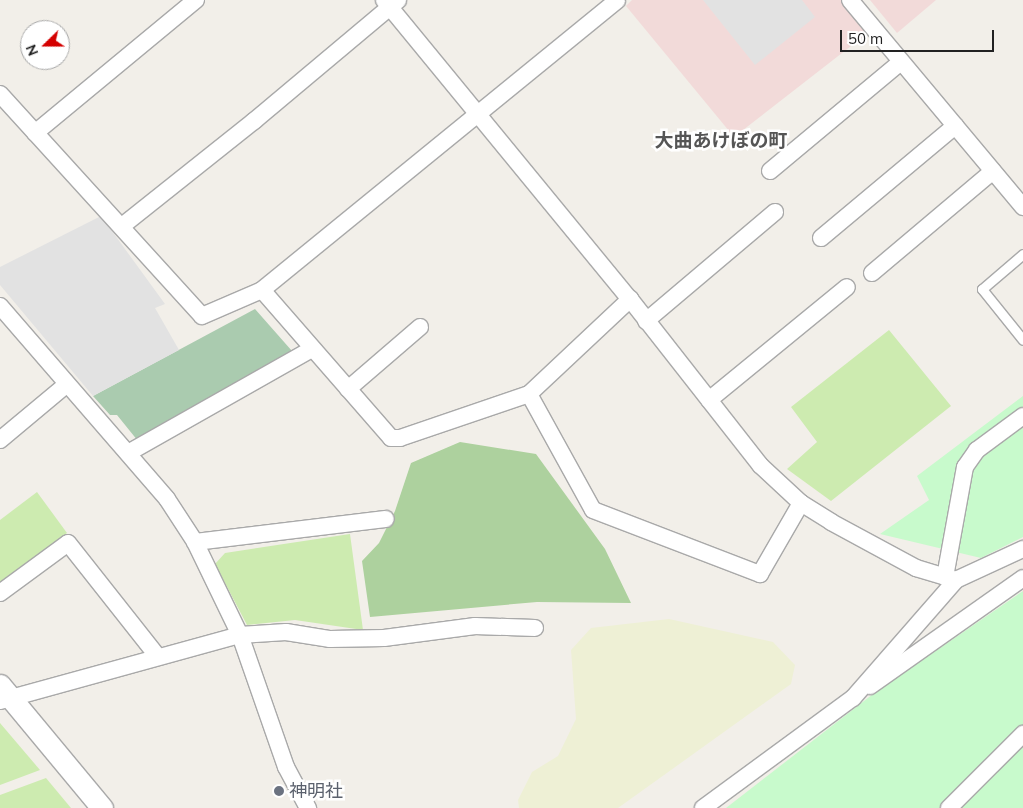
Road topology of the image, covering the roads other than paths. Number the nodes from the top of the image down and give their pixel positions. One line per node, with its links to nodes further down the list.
1 (196, 0): 9 (street)
2 (617, 0): 7 (street)
3 (850, 0): 5 (street)
4 (390, 2): 7 (street); 14 (street)
5 (902, 62): 8 (street); 10 (street)
6 (0, 94): 9 (street)
7 (479, 114): 19 (street); 20 (street)
8 (956, 126): 11 (street); 15 (street)
9 (35, 133): 14 (street)
10 (770, 171)
11 (993, 171): 12 (street); 17 (street)
12 (1021, 200)
13 (775, 212): 22 (street)
14 (122, 226): 19 (street)
15 (821, 238)
16 (1023, 254): 24 (lane)
17 (872, 273)
18 (846, 287): 29 (street)
19 (262, 290): 25 (street)
20 (630, 299): 22 (street); 28 (street)
21 (0, 306): 26 (street)
22 (646, 321): 29 (street)
23 (420, 327): 27 (street)
24 (1023, 340)
25 (312, 350): 27 (street); 32 (street)
26 (66, 385): 31 (street); 32 (street)
27 (348, 389): 28 (street)
28 (528, 394): 33 (street)
29 (708, 400): 33 (street)
30 (1023, 416): 38 (street)
31 (0, 440)
32 (128, 453): 35 (street)
33 (801, 502): 38 (street)
34 (386, 519): 35 (street)
35 (195, 542): 41 (street)
36 (1023, 549): 38 (street)
37 (1023, 578): 44 (street)
38 (950, 579): 44 (street)
39 (0, 592): 42 (street)
40 (535, 628): 41 (street)
41 (240, 635): 42 (street); 48 (street)
42 (158, 657): 43 (street)
43 (3, 694): 47 (street)
44 (854, 698): 49 (street)
45 (1023, 734): 46 (street)
46 (956, 806)
47 (102, 808)
48 (308, 808)
49 (704, 808)

